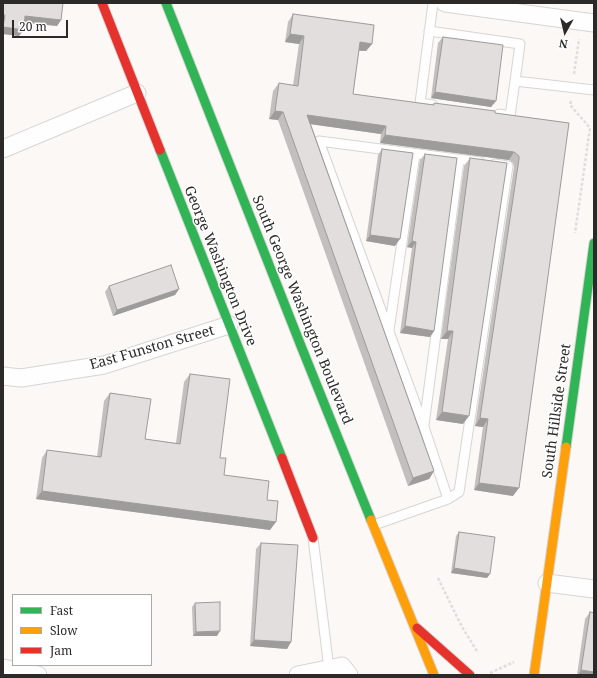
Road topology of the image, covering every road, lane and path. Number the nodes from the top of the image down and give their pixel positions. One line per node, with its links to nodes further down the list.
1 (102, 3): 10 (street, George Washington Drive)
2 (166, 3): 23 (street, South George Washington Boulevard)
3 (433, 3): 6 (lane)
4 (445, 3): 5 (street)
5 (591, 23): 8 (path)
6 (430, 31): 7 (lane); 11 (lane)
7 (515, 81): 8 (lane); 12 (lane)
8 (572, 87): 9 (lane); 16 (path)
9 (594, 90)
10 (137, 93): 13 (street); 18 (street, George Washington Drive)
11 (443, 106)
12 (488, 113)
13 (3, 149)
14 (415, 154): 15 (lane); 19 (lane); 19 (lane)
15 (459, 160): 21 (lane); 22 (lane)
16 (574, 238)
17 (594, 243): 26 (street, South Hillside Street)
18 (228, 325): 20 (street, East Funston Street); 24 (street, George Washington Drive)
19 (389, 332): 21 (lane)
20 (3, 376)
21 (424, 427): 22 (lane)
22 (448, 499): 23 (lane)
23 (374, 525): 28 (street, South George Washington Boulevard)
24 (313, 538): 32 (lane)
25 (438, 578): 30 (path)
26 (547, 583): 27 (street); 38 (street, South Hillside Street)
27 (594, 589)
28 (415, 626): 36 (street, South George Washington Boulevard); 37 (street, South George Washington Boulevard)
29 (515, 655): 33 (path)
30 (482, 660)
31 (3, 668): 34 (street)
32 (340, 670): 35 (street)
33 (489, 673)
34 (38, 675)
35 (298, 675)
36 (434, 675)
37 (470, 675)
38 (534, 675)

